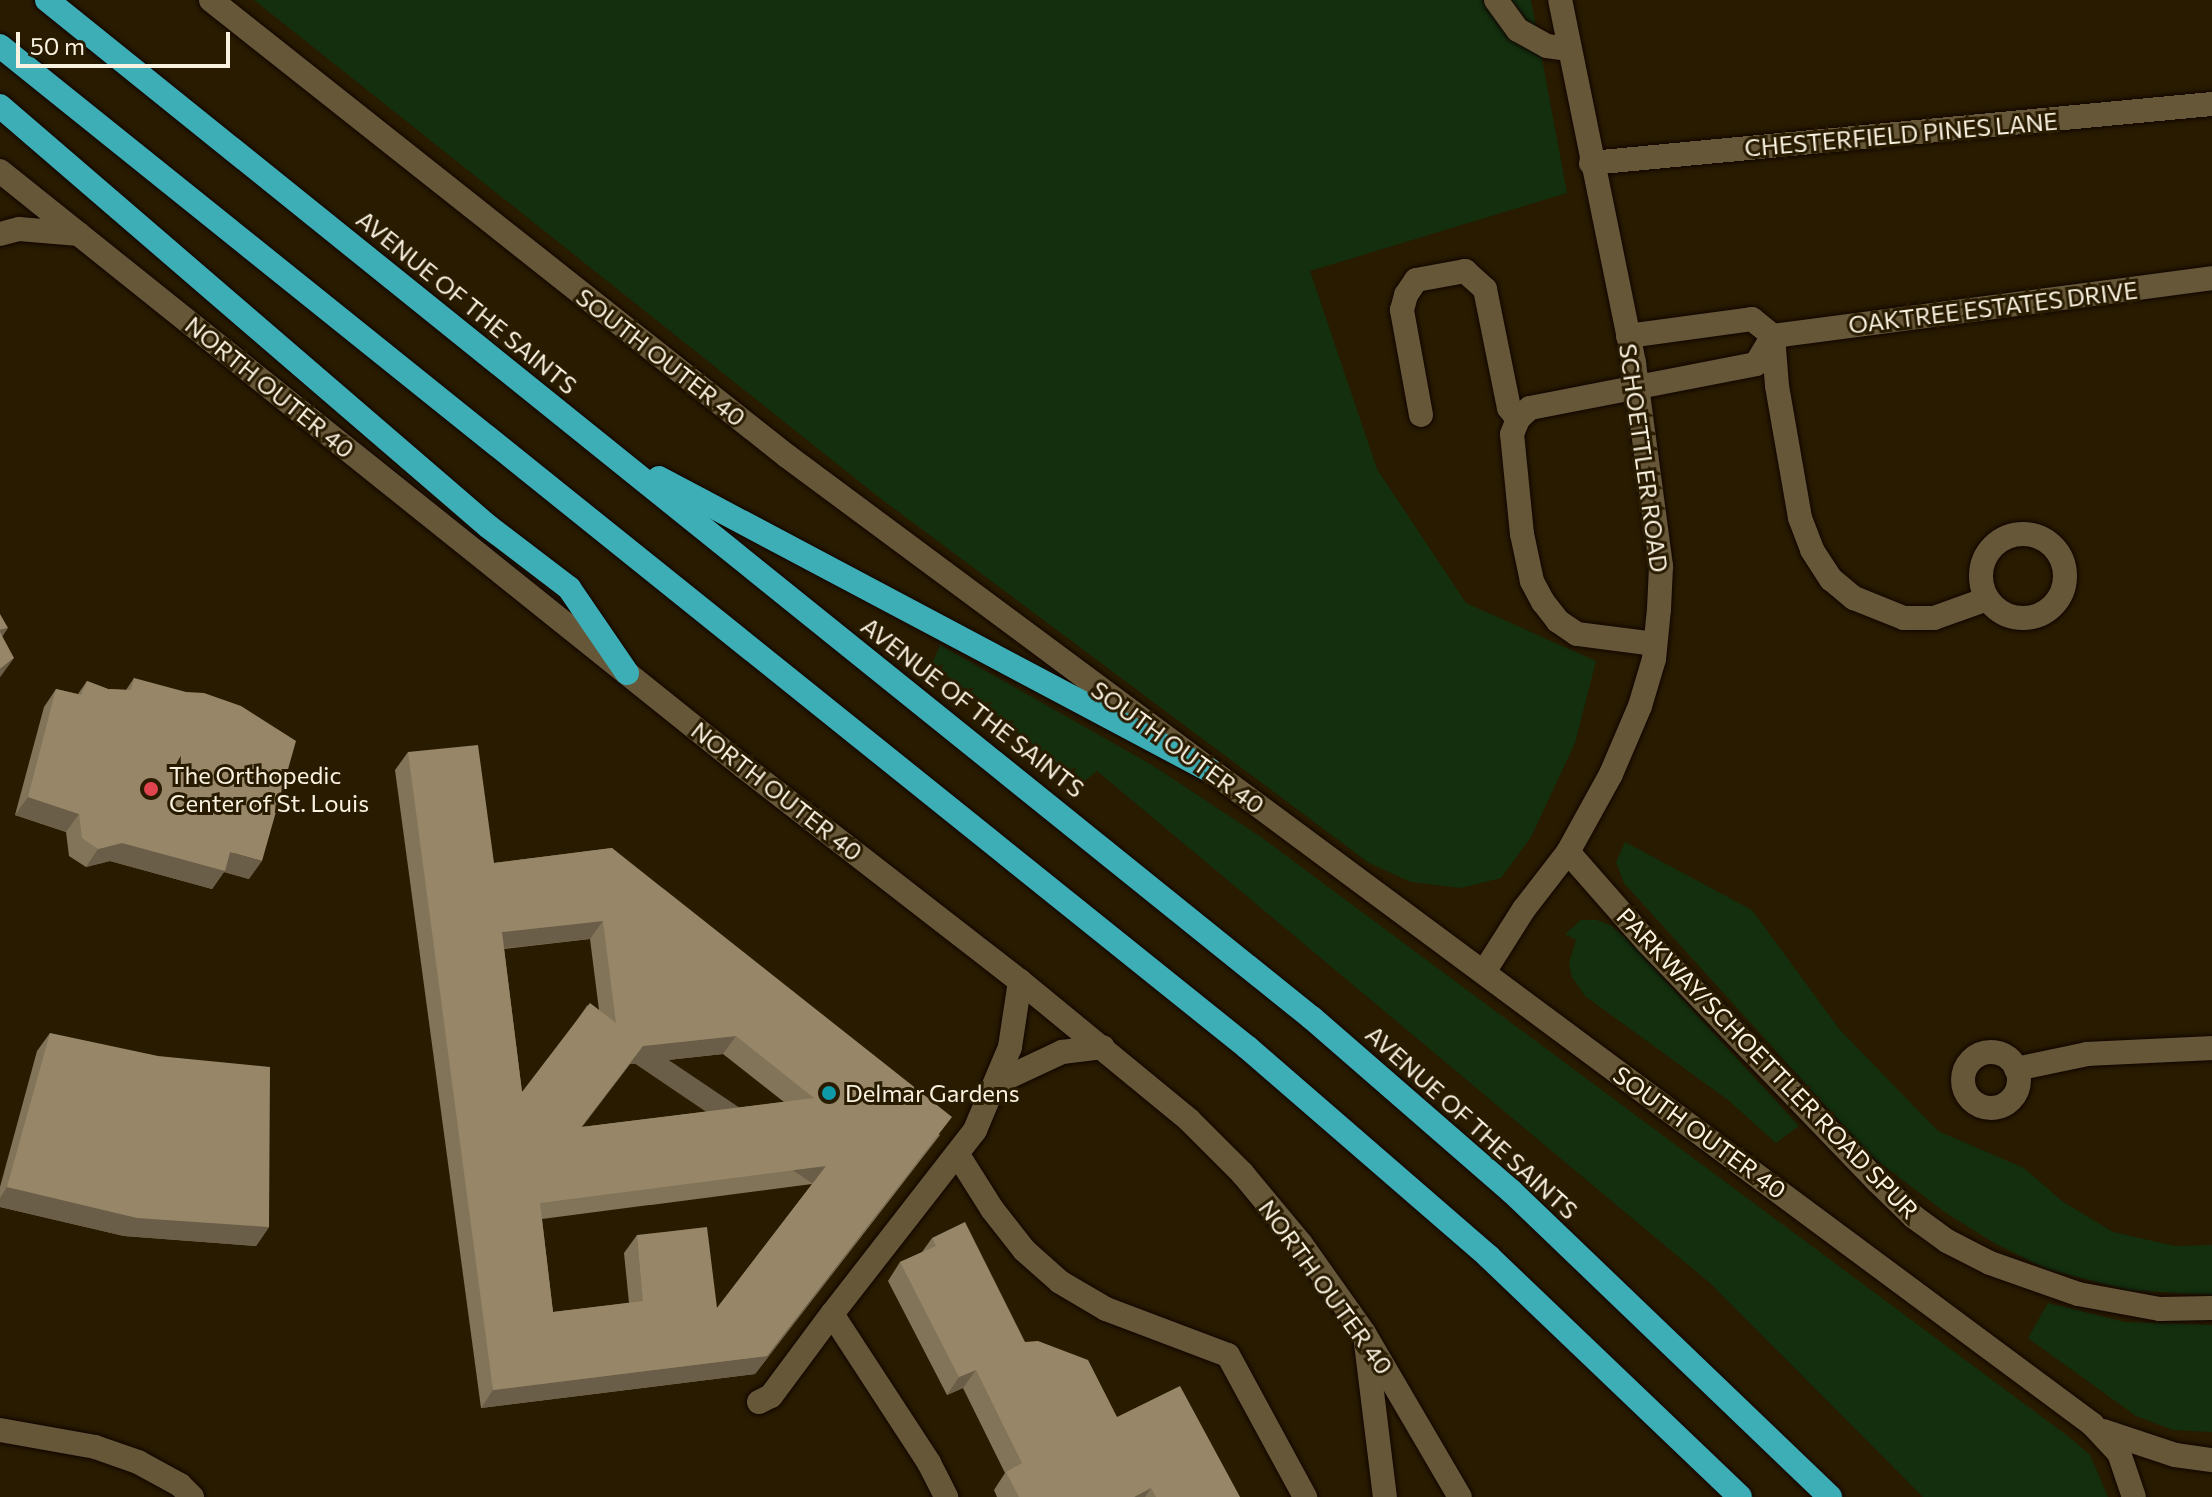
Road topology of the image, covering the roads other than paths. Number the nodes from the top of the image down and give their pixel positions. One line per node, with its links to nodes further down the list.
1 (47, 0): 19 (highway, AVENUE OF THE SAINTS)
2 (211, 0): 23 (street, SOUTH OUTER 40)
3 (1496, 0): 6 (street)
4 (1560, 0): 6 (street, SCHOETTLER ROAD)
5 (0, 46): 44 (highway)
6 (1569, 49): 9 (street, SCHOETTLER ROAD)
7 (2212, 104): 9 (street, CHESTERFIELD PINES LANE)
8 (0, 106): 22 (highway)
9 (1591, 163): 14 (street, SCHOETTLER ROAD)
10 (0, 171): 12 (street, NORTH OUTER 40)
11 (0, 234): 12 (street)
12 (79, 234): 22 (street, NORTH OUTER 40)
13 (2212, 278): 15 (street, OAKTREE ESTATES DRIVE)
14 (1628, 336): 15 (street); 16 (street, SCHOETTLER ROAD)
15 (1773, 336): 16 (street); 20 (street)
16 (1636, 387): 18 (street); 21 (street, SCHOETTLER ROAD)
17 (1421, 415): 18 (street)
18 (1518, 419): 21 (street)
19 (614, 455): 23 (highway); 45 (highway, AVENUE OF THE SAINTS)
20 (1987, 599)
21 (1655, 644): 24 (street, SCHOETTLER ROAD)
22 (627, 673): 26 (street, NORTH OUTER 40)
23 (1209, 770): 25 (street, SOUTH OUTER 40)
24 (1568, 852): 25 (street, SCHOETTLER ROAD); 32 (street, PARKWAY/SCHOETTLER ROAD SPUR)
25 (1484, 972): 36 (street, SOUTH OUTER 40)
26 (1020, 981): 27 (street, NORTH OUTER 40); 30 (street)
27 (1103, 1047): 30 (street); 34 (street, NORTH OUTER 40)
28 (2212, 1048): 29 (street)
29 (2016, 1069)
30 (998, 1082): 31 (street)
31 (958, 1155): 33 (street); 41 (street)
32 (2212, 1308)
33 (832, 1314): 35 (street); 40 (street)
34 (1364, 1333): 42 (street); 43 (street, NORTH OUTER 40)
35 (759, 1402)
36 (2092, 1424): 38 (street); 46 (street, SOUTH OUTER 40)
37 (0, 1430): 39 (street)
38 (2212, 1460)
39 (192, 1497)
40 (946, 1497)
41 (1305, 1497)
42 (1385, 1497)
43 (1460, 1497)
44 (1740, 1497)
45 (1830, 1497)
46 (2134, 1497)

